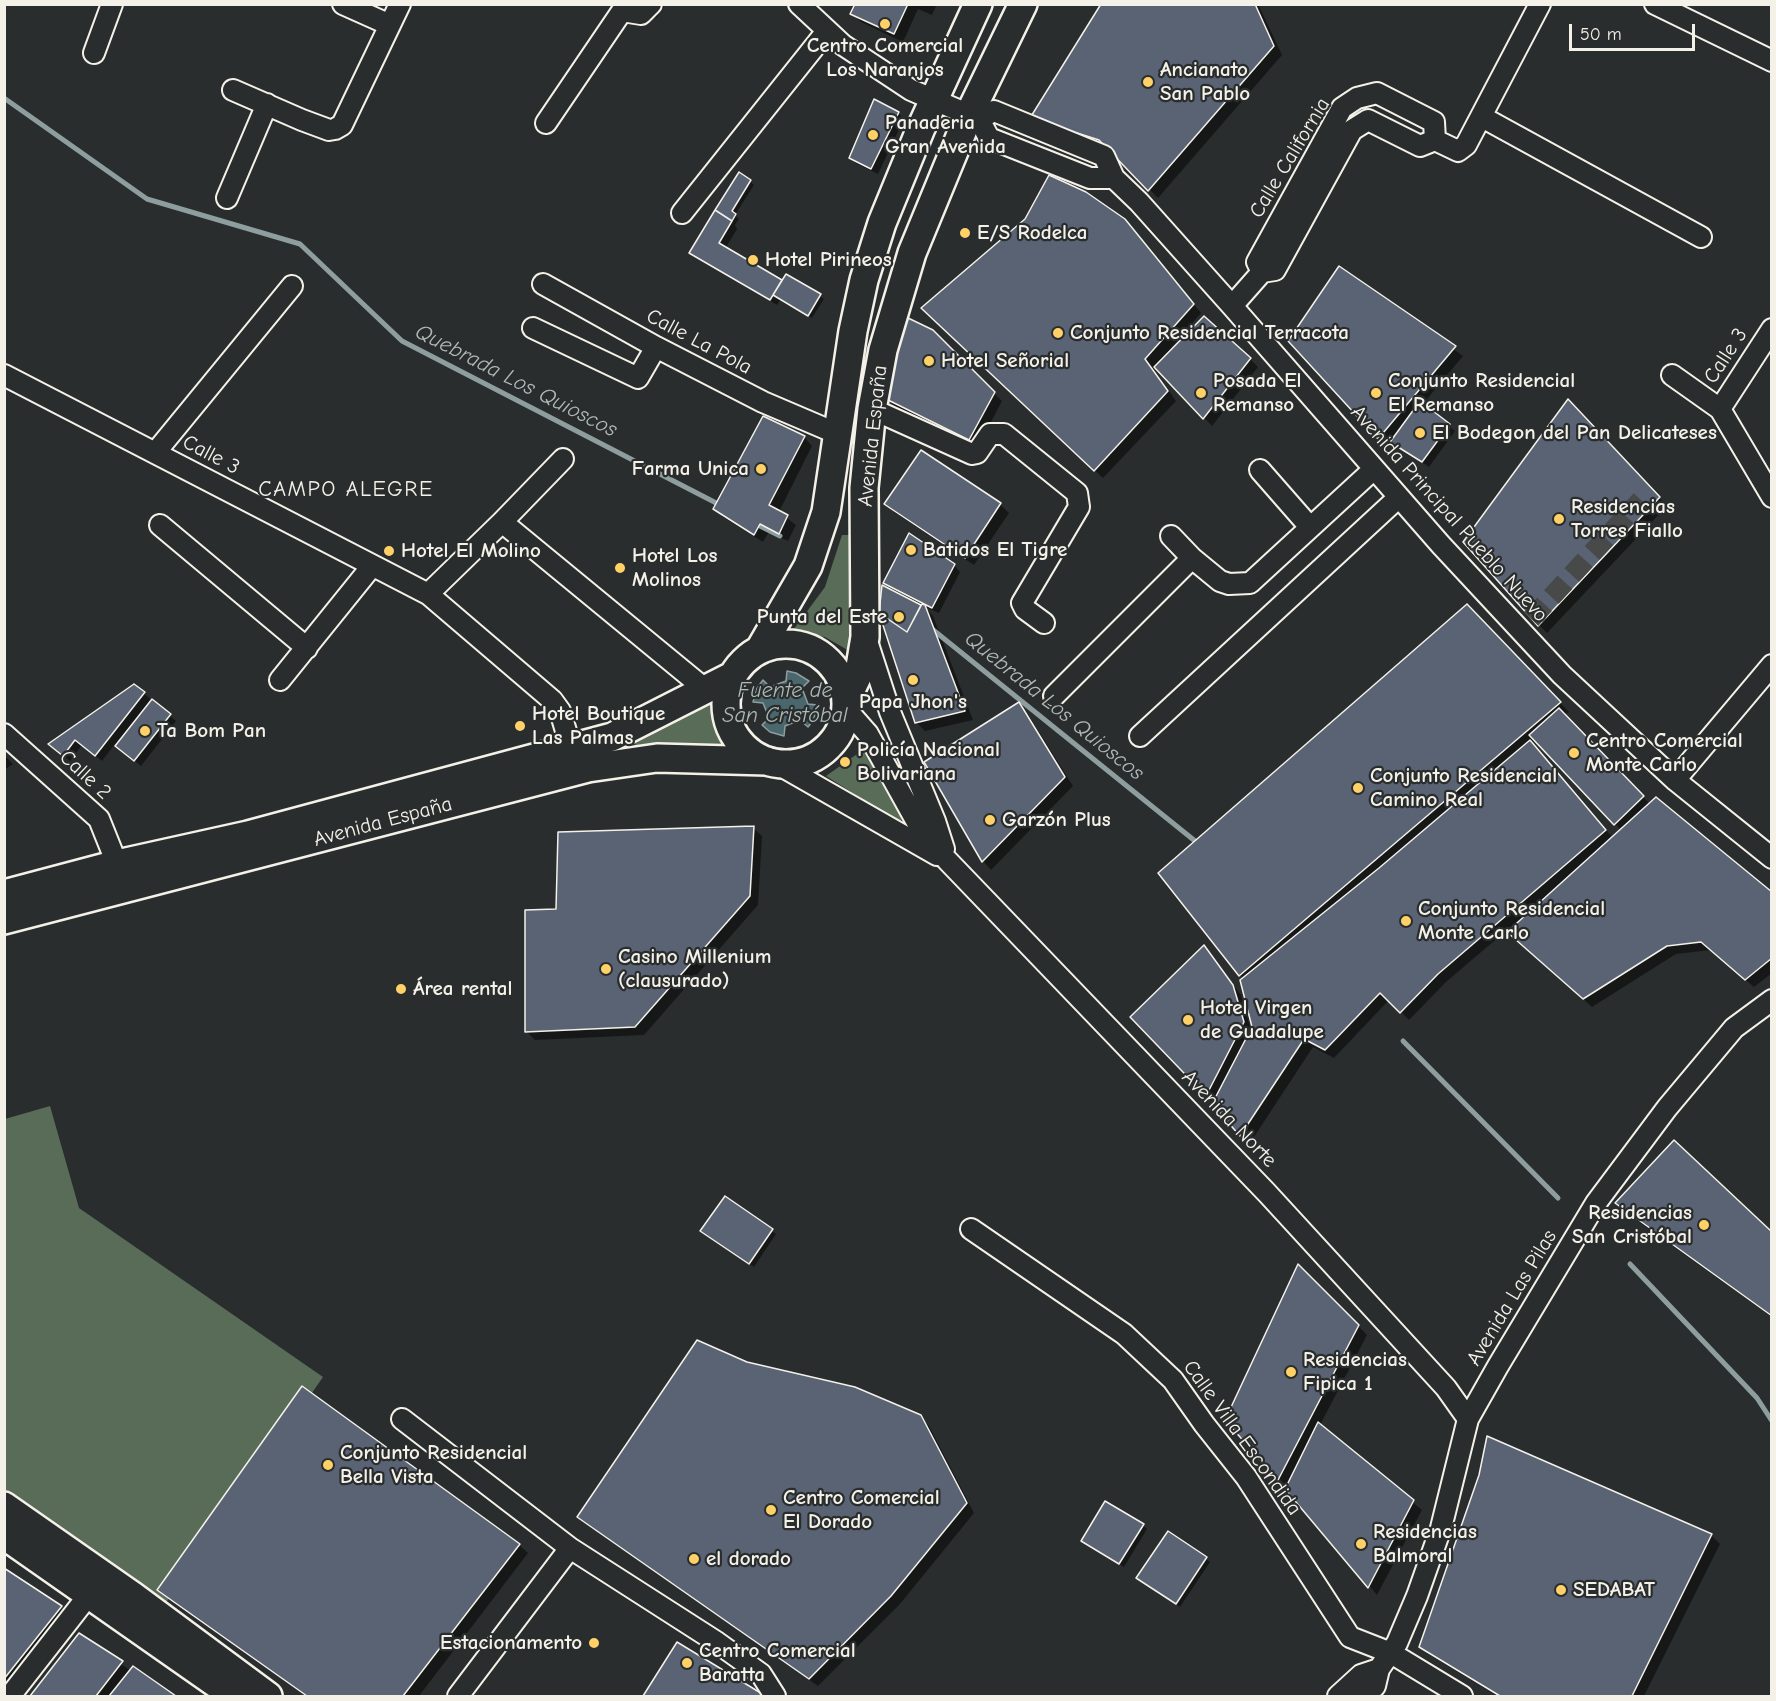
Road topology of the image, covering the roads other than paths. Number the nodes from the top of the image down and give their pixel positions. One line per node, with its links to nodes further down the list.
1 (111, 4): 12 (street)
2 (343, 4): 10 (street)
3 (400, 4): 10 (street)
4 (651, 4): 19 (street)
5 (978, 4): 15 (main road, Avenida España)
6 (1023, 4): 17 (main road, Avenida España)
7 (1540, 4): 18 (street, Calle California)
8 (1655, 4): 13 (street)
9 (808, 8): 11 (street)
10 (390, 25): 16 (street)
11 (827, 32): 15 (street); 23 (street)
12 (94, 53)
13 (1772, 61)
14 (233, 90): 16 (street)
15 (935, 100): 17 (street); 36 (main road, Avenida España)
16 (267, 104): 22 (street)
17 (974, 117): 21 (street); 21 (street, Avenida Principal Pueblo Nuevo); 34 (main road, Avenida España)
18 (1482, 117): 20 (street, Calle California); 24 (street)
19 (546, 123)
20 (1435, 140): 25 (street, Calle California); 25 (street, Calle California)
21 (1114, 178): 28 (street, Avenida Principal Pueblo Nuevo)
22 (227, 198)
23 (682, 213)
24 (1701, 237)
25 (1262, 272): 28 (street, Calle California)
26 (543, 284): 31 (street, Calle La Pola)
27 (292, 286): 37 (street)
28 (1232, 306): 39 (street, Avenida Principal Pueblo Nuevo)
29 (532, 328): 31 (street)
30 (1771, 330): 35 (street, Calle 3)
31 (656, 347): 36 (street, Calle La Pola)
32 (4, 375): 37 (street, Calle 3)
33 (1672, 375): 35 (street)
34 (872, 409): 50 (street); 51 (main road, Avenida España)
35 (1720, 409): 42 (street)
36 (838, 434): 53 (main road, Avenida España)
37 (155, 453): 48 (street, Calle 3)
38 (563, 459): 43 (street)
39 (1374, 469): 41 (street, Avenida Principal Pueblo Nuevo); 45 (street)
40 (1260, 470): 45 (street)
41 (1399, 497): 61 (street); 64 (street, Avenida Principal Pueblo Nuevo)
42 (1772, 497)
43 (502, 522): 49 (street); 57 (street)
44 (160, 525): 52 (street)
45 (1309, 526): 47 (street)
46 (1171, 536): 47 (street)
47 (1192, 558): 58 (street)
48 (372, 566): 49 (street, Calle 3); 52 (street)
49 (428, 594): 62 (street, Calle 3)
50 (1044, 623)
51 (865, 637): 59 (main road, Avenida España); 66 (street)
52 (307, 648): 56 (street)
53 (760, 649): 55 (main road); 59 (main road)
54 (1772, 664): 64 (street)
55 (732, 676): 57 (main road, Avenida España); 63 (main road)
56 (280, 680)
57 (705, 688): 62 (main road, Avenida España)
58 (1054, 696)
59 (847, 704): 63 (main road); 66 (street, Avenida Norte)
60 (4, 734): 67 (street, Calle 2)
61 (1140, 736)
62 (571, 748): 67 (main road, Avenida España)
63 (771, 762): 66 (street, Avenida Norte); 69 (main road, Avenida España)
64 (1674, 780): 65 (street, Avenida Principal Pueblo Nuevo)
65 (1772, 858)
66 (947, 860): 73 (street, Avenida Norte)
67 (117, 864): 68 (main road, Avenida España)
68 (4, 894)
69 (4, 920)
70 (1772, 1000): 73 (street, Avenida Las Pilas)
71 (971, 1229): 78 (street, Calle Villa Escondida)
72 (402, 1419): 76 (street)
73 (1468, 1419): 78 (street, Avenida Las Pilas)
74 (4, 1506): 81 (main road)
75 (4, 1535): 77 (main road)
76 (570, 1548): 82 (street); 83 (street)
77 (88, 1596): 79 (street); 80 (main road)
78 (1385, 1661): 84 (street); 85 (street, Avenida Las Pilas); 86 (street, Calle Villa Escondida)
79 (10, 1696)
80 (234, 1696)
81 (268, 1696)
82 (458, 1696)
83 (776, 1696)
84 (1338, 1696)
85 (1364, 1696)
86 (1462, 1696)

